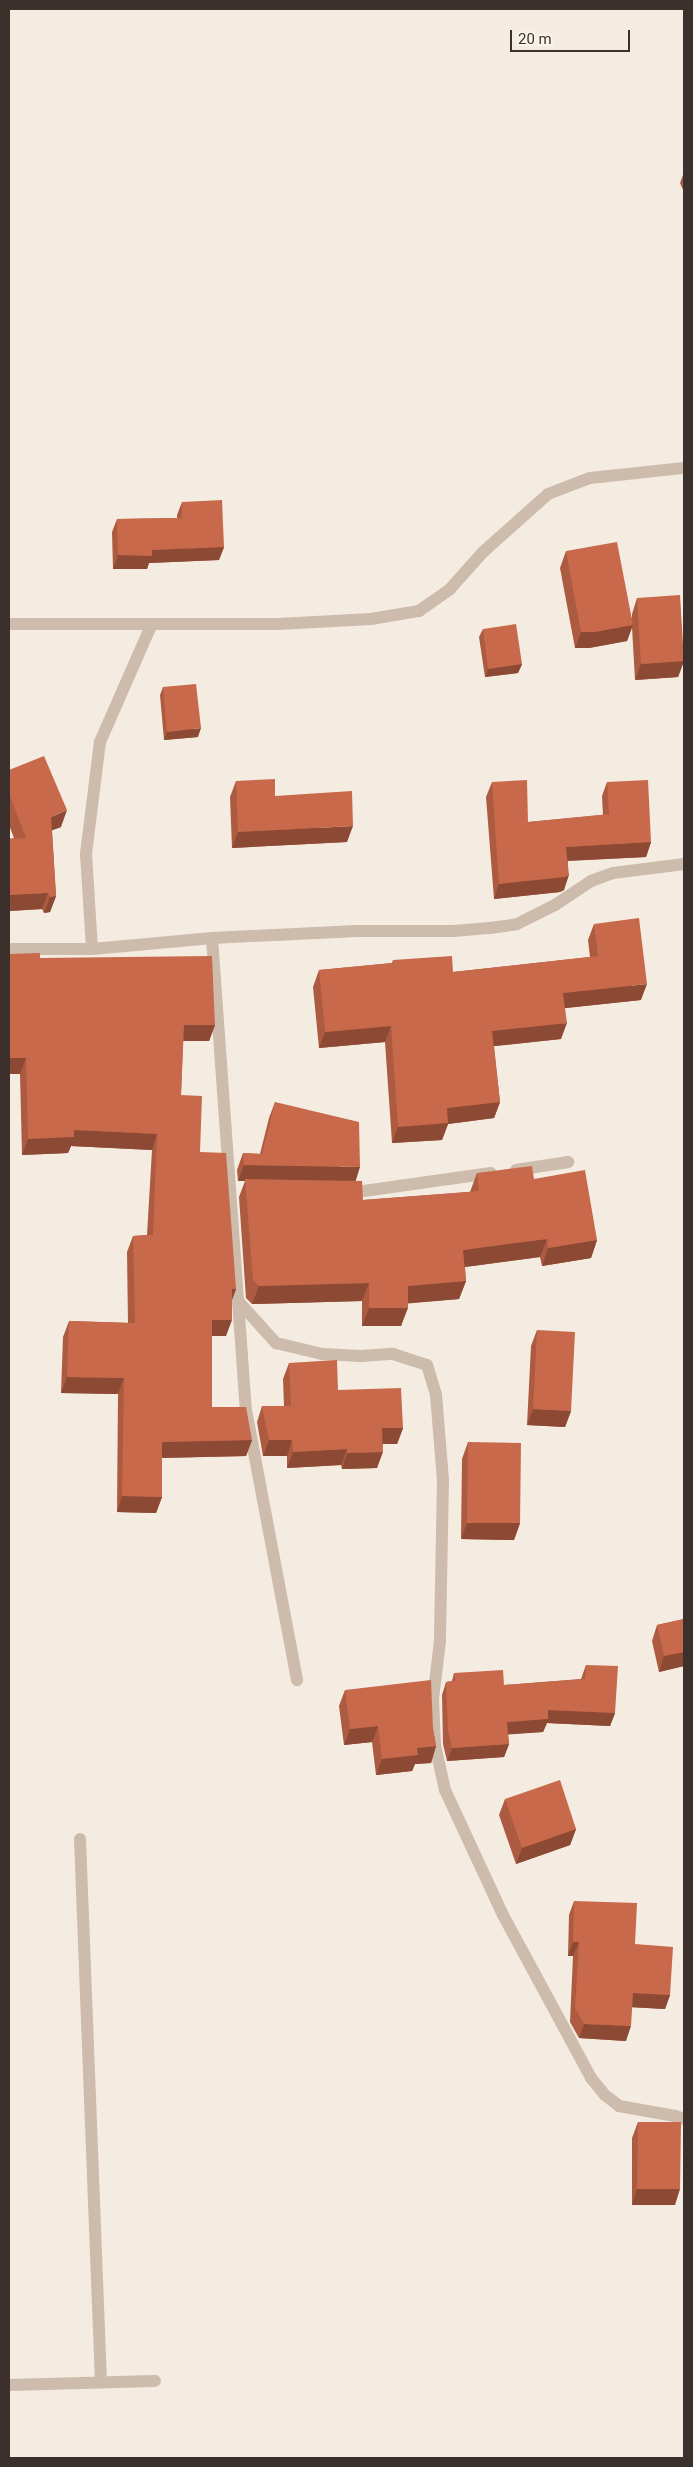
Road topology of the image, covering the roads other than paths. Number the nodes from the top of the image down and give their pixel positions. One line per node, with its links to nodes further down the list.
1 (684, 468): 3 (street)
2 (9, 624): 3 (street)
3 (151, 626): 7 (street)
4 (684, 864): 5 (street)
5 (212, 938): 7 (street); 10 (street)
6 (9, 949): 7 (street)
7 (92, 949)
8 (568, 1162): 9 (street)
9 (336, 1191)
10 (238, 1301): 11 (street); 13 (street)
11 (297, 1680)
12 (80, 1839): 15 (street)
13 (684, 2120)
14 (155, 2381): 15 (street)
15 (100, 2382): 16 (street)
16 (9, 2384)

